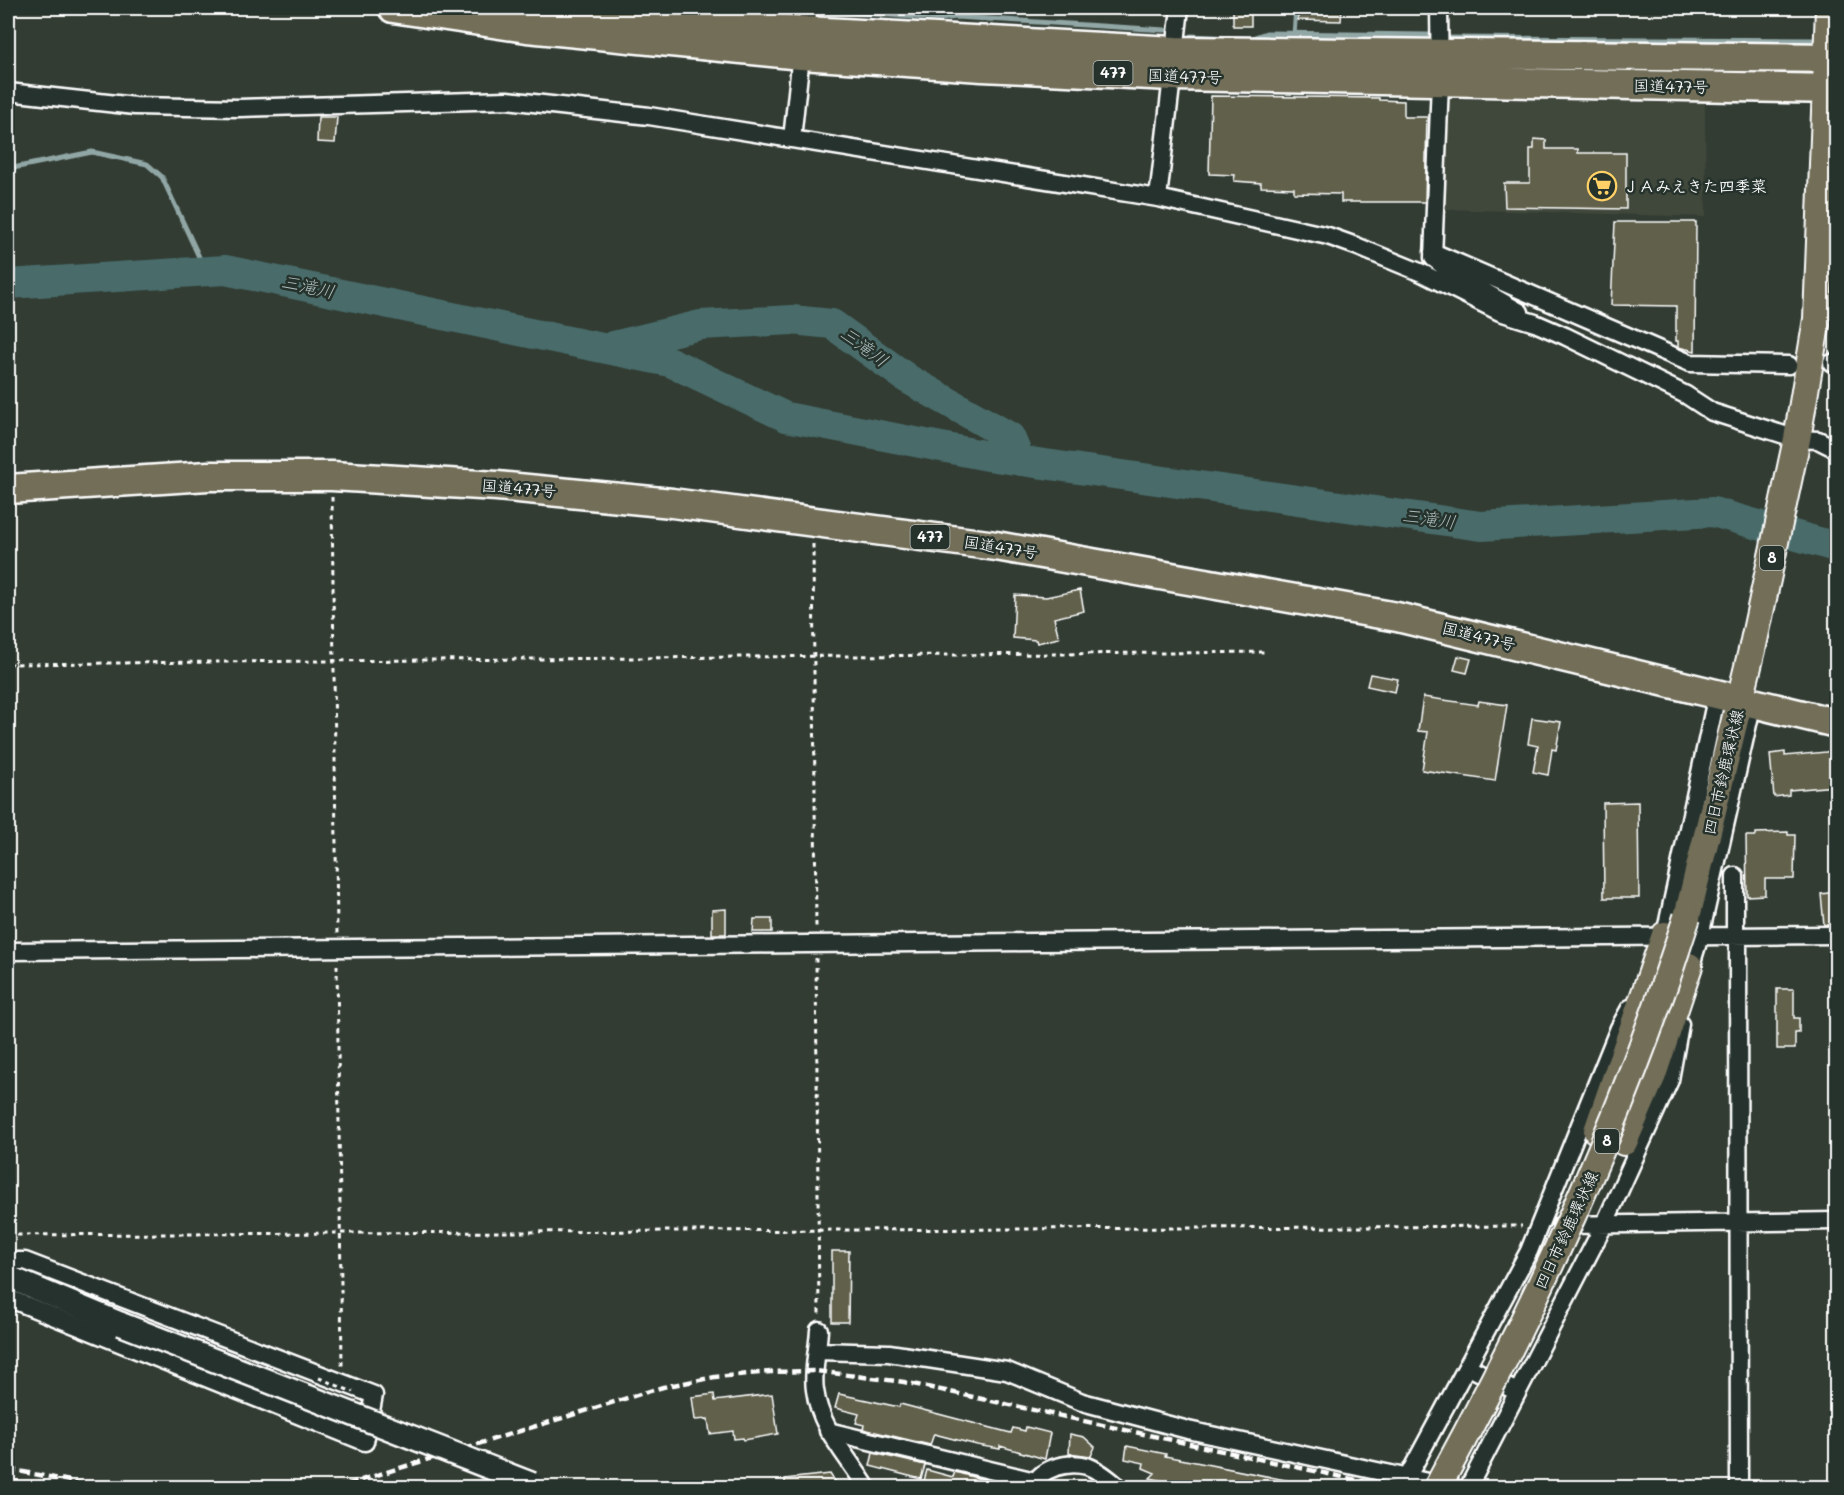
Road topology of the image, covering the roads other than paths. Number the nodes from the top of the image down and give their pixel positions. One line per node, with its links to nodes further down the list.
1 (393, 8): 6 (highway, 国道477号 / 477)
2 (546, 8): 6 (highway, 国道477号 / 477)
3 (1180, 8): 8 (street)
4 (1439, 8): 9 (street)
5 (1829, 8): 7 (main road, 四日市鈴鹿環状線 / 8)
6 (805, 31): 8 (highway, 国道477号 / 477); 12 (street)
7 (1832, 58): 9 (highway, 国道477号 / 477); 10 (main road, 四日市鈴鹿環状線 / 8)
8 (1174, 64): 9 (highway, 国道477号 / 477); 13 (street)
9 (1440, 68): 10 (highway, 国道477号 / 477); 14 (street)
10 (1832, 89): 17 (main road, 四日市鈴鹿環状線 / 8)
11 (8, 92): 12 (street)
12 (792, 139): 13 (street)
13 (1158, 198): 15 (street)
14 (1432, 252): 15 (street); 16 (street)
15 (1535, 323): 17 (street)
16 (1788, 365)
17 (1797, 439): 18 (street); 20 (main road, 四日市鈴鹿環状線 / 8)
18 (1836, 449)
19 (8, 489): 20 (highway, 国道477号 / 477)
20 (1737, 698): 21 (highway, 国道477号 / 477); 23 (main road, 四日市鈴鹿環状線 / 8); 25 (street)
21 (1836, 723)
22 (1735, 876): 24 (street)
23 (1694, 927): 24 (street); 25 (street); 28 (street); 39 (main road, 四日市鈴鹿環状線 / 8, bridge)
24 (1737, 934): 26 (street); 31 (street)
25 (1665, 935): 27 (street); 29 (main road, 8)
26 (1836, 935)
27 (8, 951)
28 (1689, 966): 32 (street); 39 (main road, 8, bridge)
29 (1647, 988): 33 (street); 39 (main road, 8, bridge)
30 (1836, 1221): 31 (street)
31 (1739, 1222): 32 (street); 51 (street)
32 (1604, 1225): 33 (street); 41 (street)
33 (1539, 1226): 40 (street)
34 (8, 1261): 36 (street)
35 (8, 1276): 45 (street, bridge)
36 (8, 1298)
37 (819, 1330): 38 (street)
38 (818, 1351): 42 (street); 43 (street)
39 (1507, 1356): 48 (main road, 四日市鈴鹿環状線 / 8, bridge)
40 (1467, 1366): 41 (street); 43 (street)
41 (1517, 1392): 50 (street)
42 (828, 1431): 44 (street); 46 (street)
43 (1407, 1478): 49 (street)
44 (1034, 1484): 47 (street)
45 (536, 1486)
46 (869, 1487)
47 (1120, 1488)
48 (1437, 1488)
49 (1455, 1488)
50 (1468, 1488)
51 (1739, 1488)

